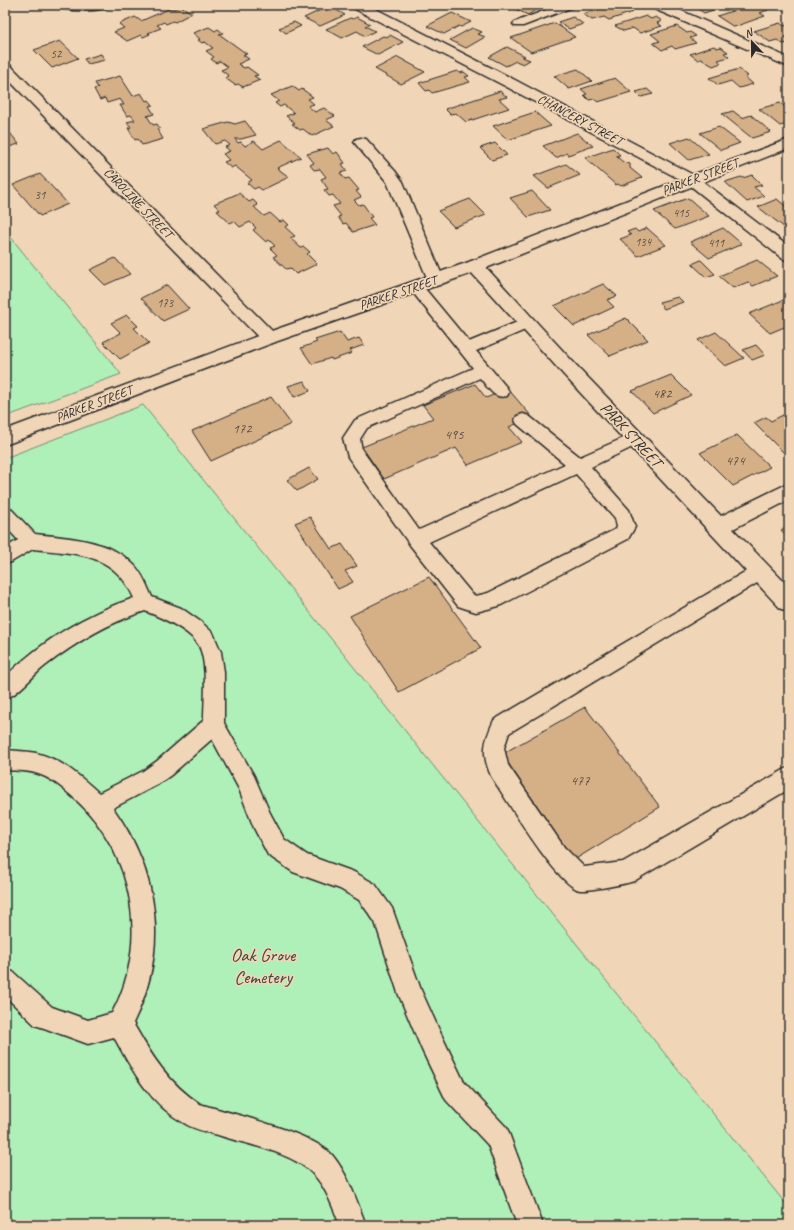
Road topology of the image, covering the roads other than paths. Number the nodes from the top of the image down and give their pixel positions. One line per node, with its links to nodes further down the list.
1 (63, 5): 2 (lane)
2 (104, 5)
3 (358, 5): 11 (street, CHANCERY STREET)
4 (569, 5): 6 (lane)
5 (657, 5): 7 (street)
6 (519, 24)
7 (789, 63)
8 (5, 68): 17 (street, CAROLINE STREET)
9 (361, 142): 14 (street)
10 (789, 143): 11 (street, PARKER STREET)
11 (692, 180): 12 (street, CHANCERY STREET); 13 (street, PARKER STREET)
12 (789, 255)
13 (475, 266): 14 (street, PARKER STREET); 16 (street, PARK STREET)
14 (436, 280): 15 (street, PARKER STREET)
15 (416, 287): 17 (street, PARKER STREET); 18 (lane)
16 (527, 323): 18 (lane); 23 (street, PARK STREET)
17 (269, 338): 22 (street, PARKER STREET)
18 (466, 349): 19 (lane)
19 (483, 370): 20 (lane); 29 (lane)
20 (501, 392)
21 (523, 420): 24 (lane)
22 (5, 438)
23 (635, 439): 24 (lane); 27 (street, PARK STREET)
24 (578, 465): 29 (lane); 29 (lane)
25 (789, 491): 27 (street)
26 (5, 514): 28 (lane)
27 (718, 527): 31 (street, PARK STREET)
28 (30, 540): 30 (lane); 33 (lane)
29 (416, 540)
30 (5, 557)
31 (760, 572): 32 (street, PARK STREET); 37 (lane)
32 (789, 602)
33 (145, 603): 34 (lane); 35 (lane)
34 (5, 690)
35 (214, 724): 38 (lane); 42 (lane)
36 (5, 760): 38 (lane)
37 (789, 777)
38 (97, 805): 40 (lane)
39 (5, 980): 40 (lane)
40 (120, 1023): 41 (lane)
41 (353, 1225)
42 (530, 1225)

